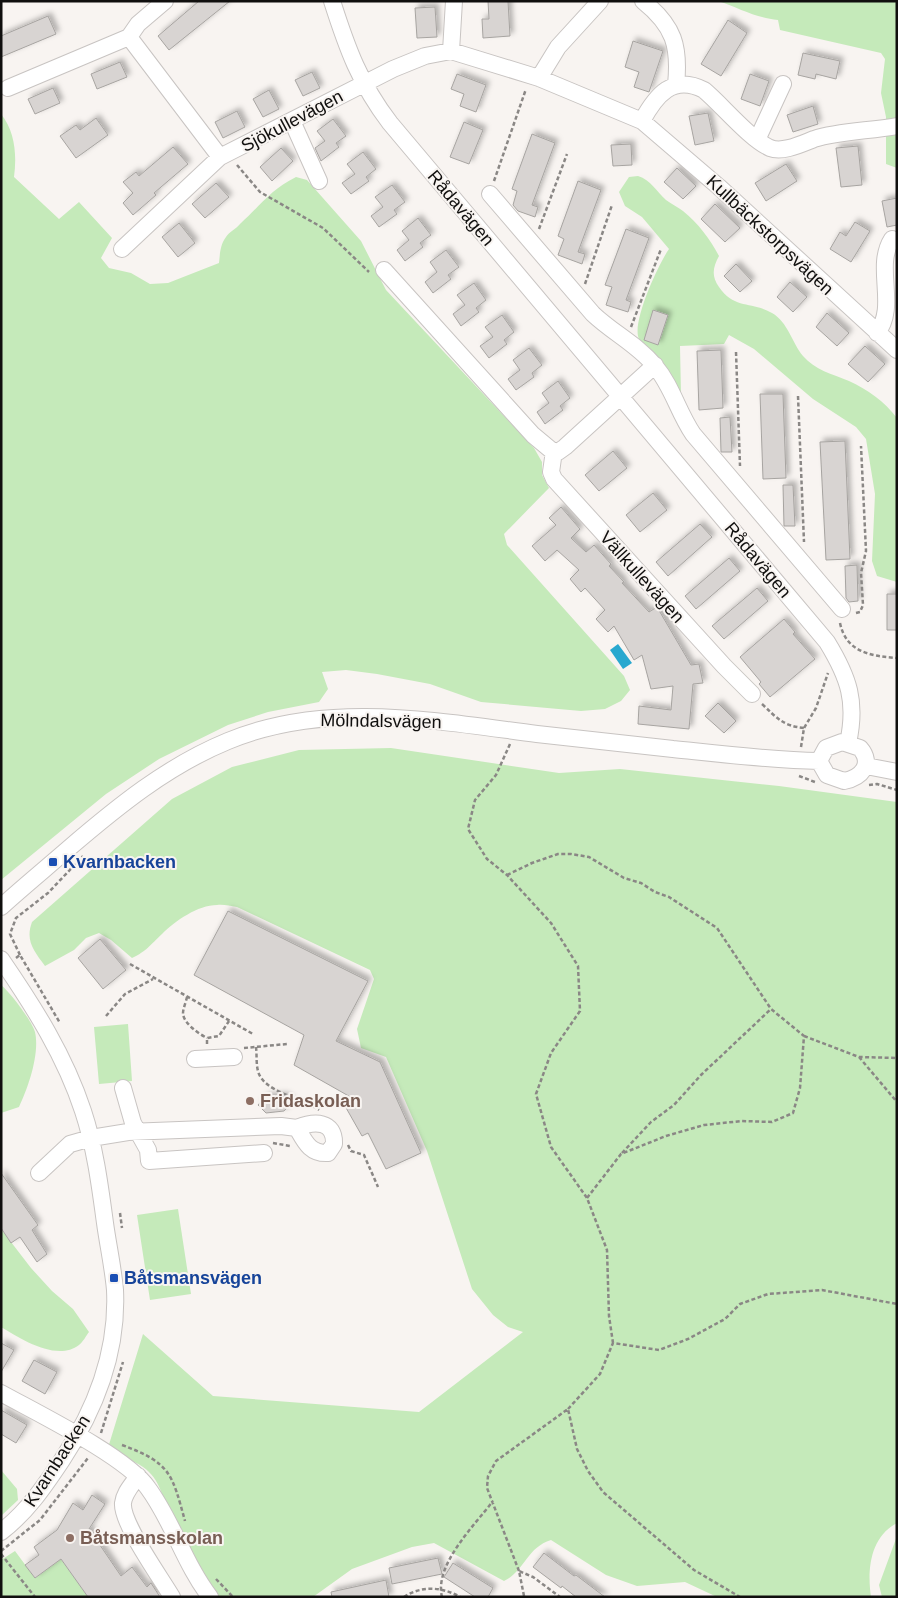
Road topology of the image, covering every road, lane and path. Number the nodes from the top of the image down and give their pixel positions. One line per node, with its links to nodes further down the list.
1 (165, 1): 6 (street)
2 (332, 1): 9 (street, Rådavägen)
3 (454, 1): 7 (street)
4 (600, 1): 8 (street)
5 (644, 1): 11 (street)
6 (129, 37): 12 (street); 18 (street, Sjökullevägen)
7 (451, 51): 8 (street, Kullbäckstorpsvägen); 9 (street, Kullbäckstorpsvägen)
8 (535, 77): 13 (street, Kullbäckstorpsvägen); 20 (path)
9 (363, 83): 14 (street, Sjökullevägen); 33 (street, Rådavägen)
10 (783, 84): 16 (street)
11 (676, 85): 13 (street); 16 (street)
12 (8, 88)
13 (642, 120): 28 (street, Kullbäckstorpsvägen)
14 (292, 121): 18 (street, Sjökullevägen); 19 (street)
15 (897, 126): 16 (street)
16 (757, 140)
17 (567, 154): 22 (path)
18 (224, 156): 24 (street, Sjökullevägen); 26 (path)
19 (319, 180)
20 (490, 194): 32 (street, Rådavägen)
21 (612, 205): 27 (path)
22 (538, 231)
23 (892, 239): 28 (street)
24 (122, 249)
25 (660, 249): 29 (path)
26 (377, 272): 36 (street)
27 (582, 293)
28 (877, 333): 30 (street, Kullbäckstorpsvägen)
29 (628, 335)
30 (897, 350)
31 (736, 352): 37 (path)
32 (655, 365): 33 (street); 39 (street, Rådavägen)
33 (621, 396): 36 (street); 44 (street, Rådavägen)
34 (798, 396): 38 (path)
35 (861, 446): 39 (path)
36 (554, 451): 41 (street, Vällkullevägen)
37 (740, 468)
38 (804, 544)
39 (842, 609): 40 (path)
40 (897, 658)
41 (752, 694): 42 (path)
42 (804, 728)
43 (511, 741): 53 (path)
44 (848, 743): 45 (street); 46 (street)
45 (818, 761): 46 (street); 54 (street, Mölndalsvägen)
46 (866, 766): 47 (street)
47 (897, 772)
48 (798, 775): 49 (path)
49 (823, 785)
50 (868, 786): 51 (path)
51 (897, 790)
52 (87, 852): 55 (path)
53 (507, 875): 60 (path); 80 (path)
54 (1, 907)
55 (20, 955): 56 (path); 63 (path)
56 (3, 962): 76 (street, Kvarnbacken)
57 (130, 964): 58 (path)
58 (154, 978): 59 (path); 61 (path)
59 (187, 997): 62 (path); 66 (path)
60 (771, 1009): 65 (path); 78 (path)
61 (106, 1016)
62 (229, 1021): 64 (path); 66 (path)
63 (62, 1027)
64 (253, 1034)
65 (804, 1036): 69 (path); 78 (path)
66 (207, 1038): 70 (path)
67 (287, 1044): 68 (path)
68 (234, 1057): 70 (street)
69 (859, 1057): 71 (path); 73 (path)
70 (201, 1058)
71 (897, 1058)
72 (123, 1088): 75 (street)
73 (897, 1102)
74 (297, 1128): 75 (street)
75 (138, 1132): 76 (street); 77 (street)
76 (90, 1138): 79 (street); 88 (street, Kvarnbacken)
77 (264, 1153)
78 (622, 1154): 80 (path)
79 (39, 1174)
80 (587, 1198): 84 (path)
81 (119, 1211): 82 (path)
82 (122, 1229)
83 (897, 1304): 84 (path)
84 (613, 1344): 87 (path)
85 (124, 1360): 89 (path)
86 (1, 1393): 88 (street)
87 (568, 1409): 91 (path); 104 (path)
88 (78, 1437): 89 (street); 92 (street, Kvarnbacken)
89 (95, 1446): 90 (street); 93 (path)
90 (138, 1476): 98 (street); 99 (street)
91 (493, 1501): 94 (path); 95 (path)
92 (1, 1532)
93 (1, 1553): 97 (path)
94 (519, 1571): 96 (path); 103 (path)
95 (440, 1588): 100 (path); 101 (path); 102 (path)
96 (524, 1596)
97 (35, 1597)
98 (172, 1597)
99 (210, 1597)
100 (404, 1597)
101 (442, 1597)
102 (460, 1597)
103 (560, 1597)
104 (740, 1597)

